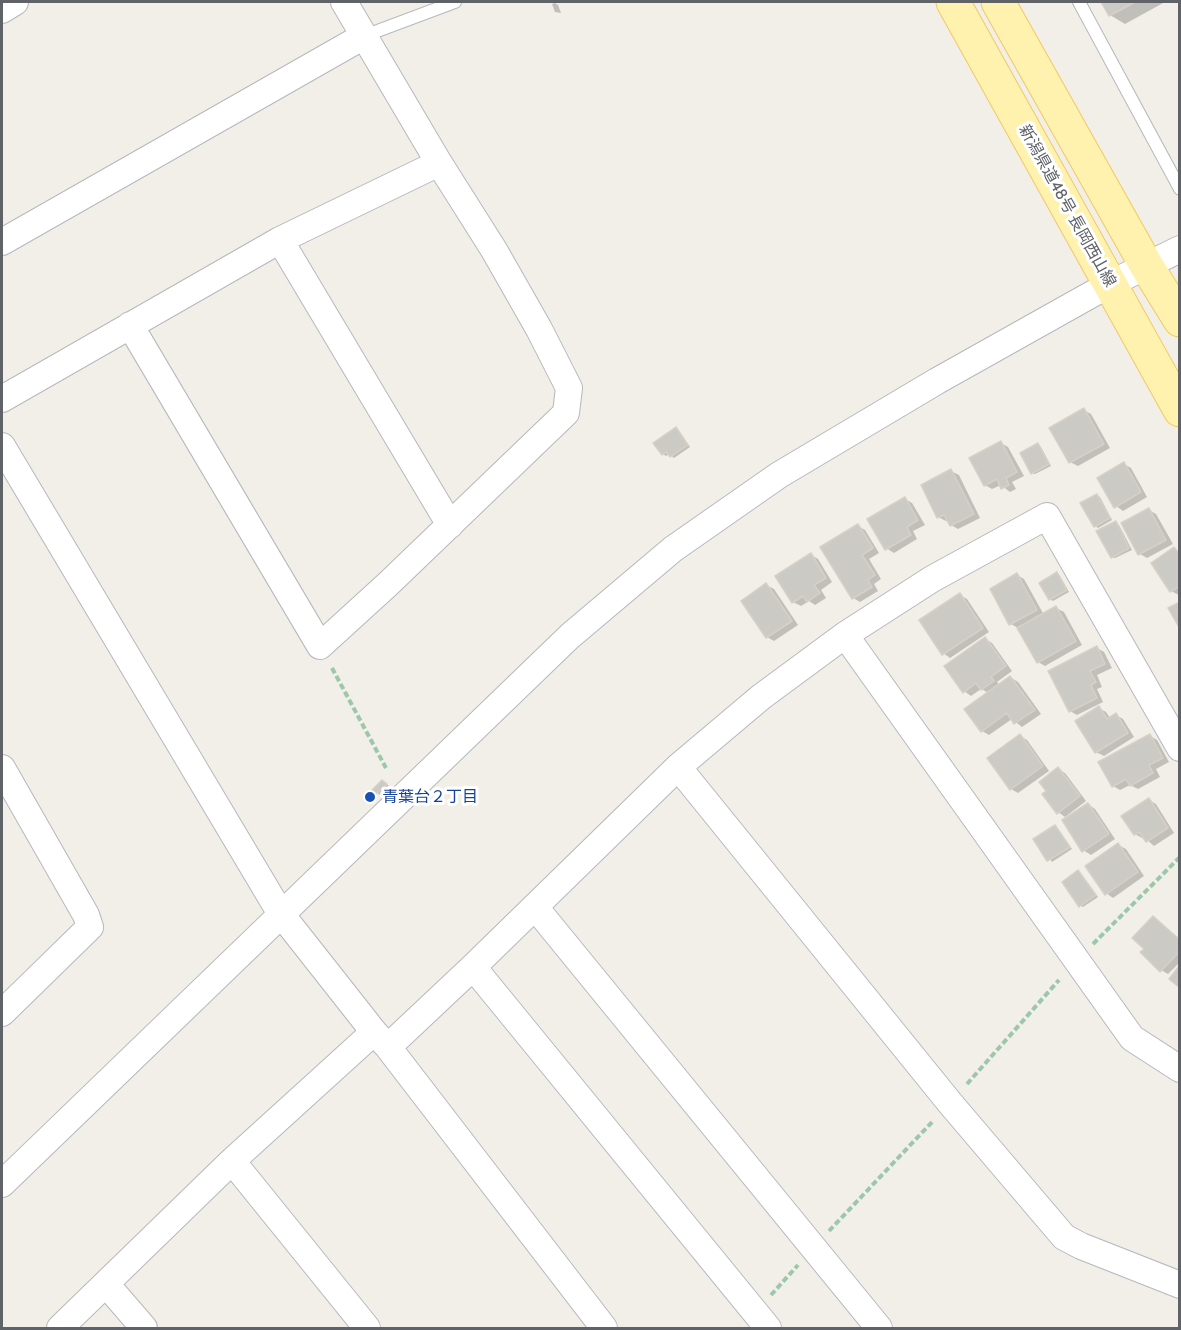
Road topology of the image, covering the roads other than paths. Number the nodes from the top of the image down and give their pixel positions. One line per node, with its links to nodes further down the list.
1 (15, 2): 7 (street)
2 (344, 2): 8 (street)
3 (455, 2): 8 (lane)
4 (953, 2): 15 (main road, 新潟県道48号 長岡西山線)
5 (998, 2): 14 (main road)
6 (1079, 2): 10 (lane)
7 (2, 10)
8 (364, 36): 9 (street); 12 (street)
9 (439, 163): 11 (street); 21 (street)
10 (1179, 189)
11 (280, 240): 17 (street); 21 (street)
12 (2, 242)
13 (1179, 249): 14 (street)
14 (1146, 266): 15 (street); 16 (main road)
15 (1110, 284): 19 (main road, 新潟県道48号 長岡西山線); 27 (street)
16 (1179, 320)
17 (130, 325): 18 (street); 21 (street)
18 (2, 399)
19 (1179, 410)
20 (2, 446): 27 (street)
21 (450, 525)
22 (845, 635): 23 (street); 24 (street); 31 (street)
23 (1179, 748)
24 (678, 767): 26 (street); 35 (street)
25 (2, 768): 29 (street)
26 (535, 907): 28 (street); 41 (street)
27 (281, 914): 30 (street); 33 (street)
28 (473, 967): 30 (street); 40 (street)
29 (2, 1013)
30 (381, 1040): 32 (street); 39 (street)
31 (1179, 1069)
32 (232, 1161): 34 (street); 38 (street)
33 (2, 1185)
34 (106, 1284): 36 (street); 37 (street)
35 (1179, 1285)
36 (60, 1329)
37 (144, 1329)
38 (367, 1329)
39 (604, 1329)
40 (768, 1329)
41 (879, 1329)

